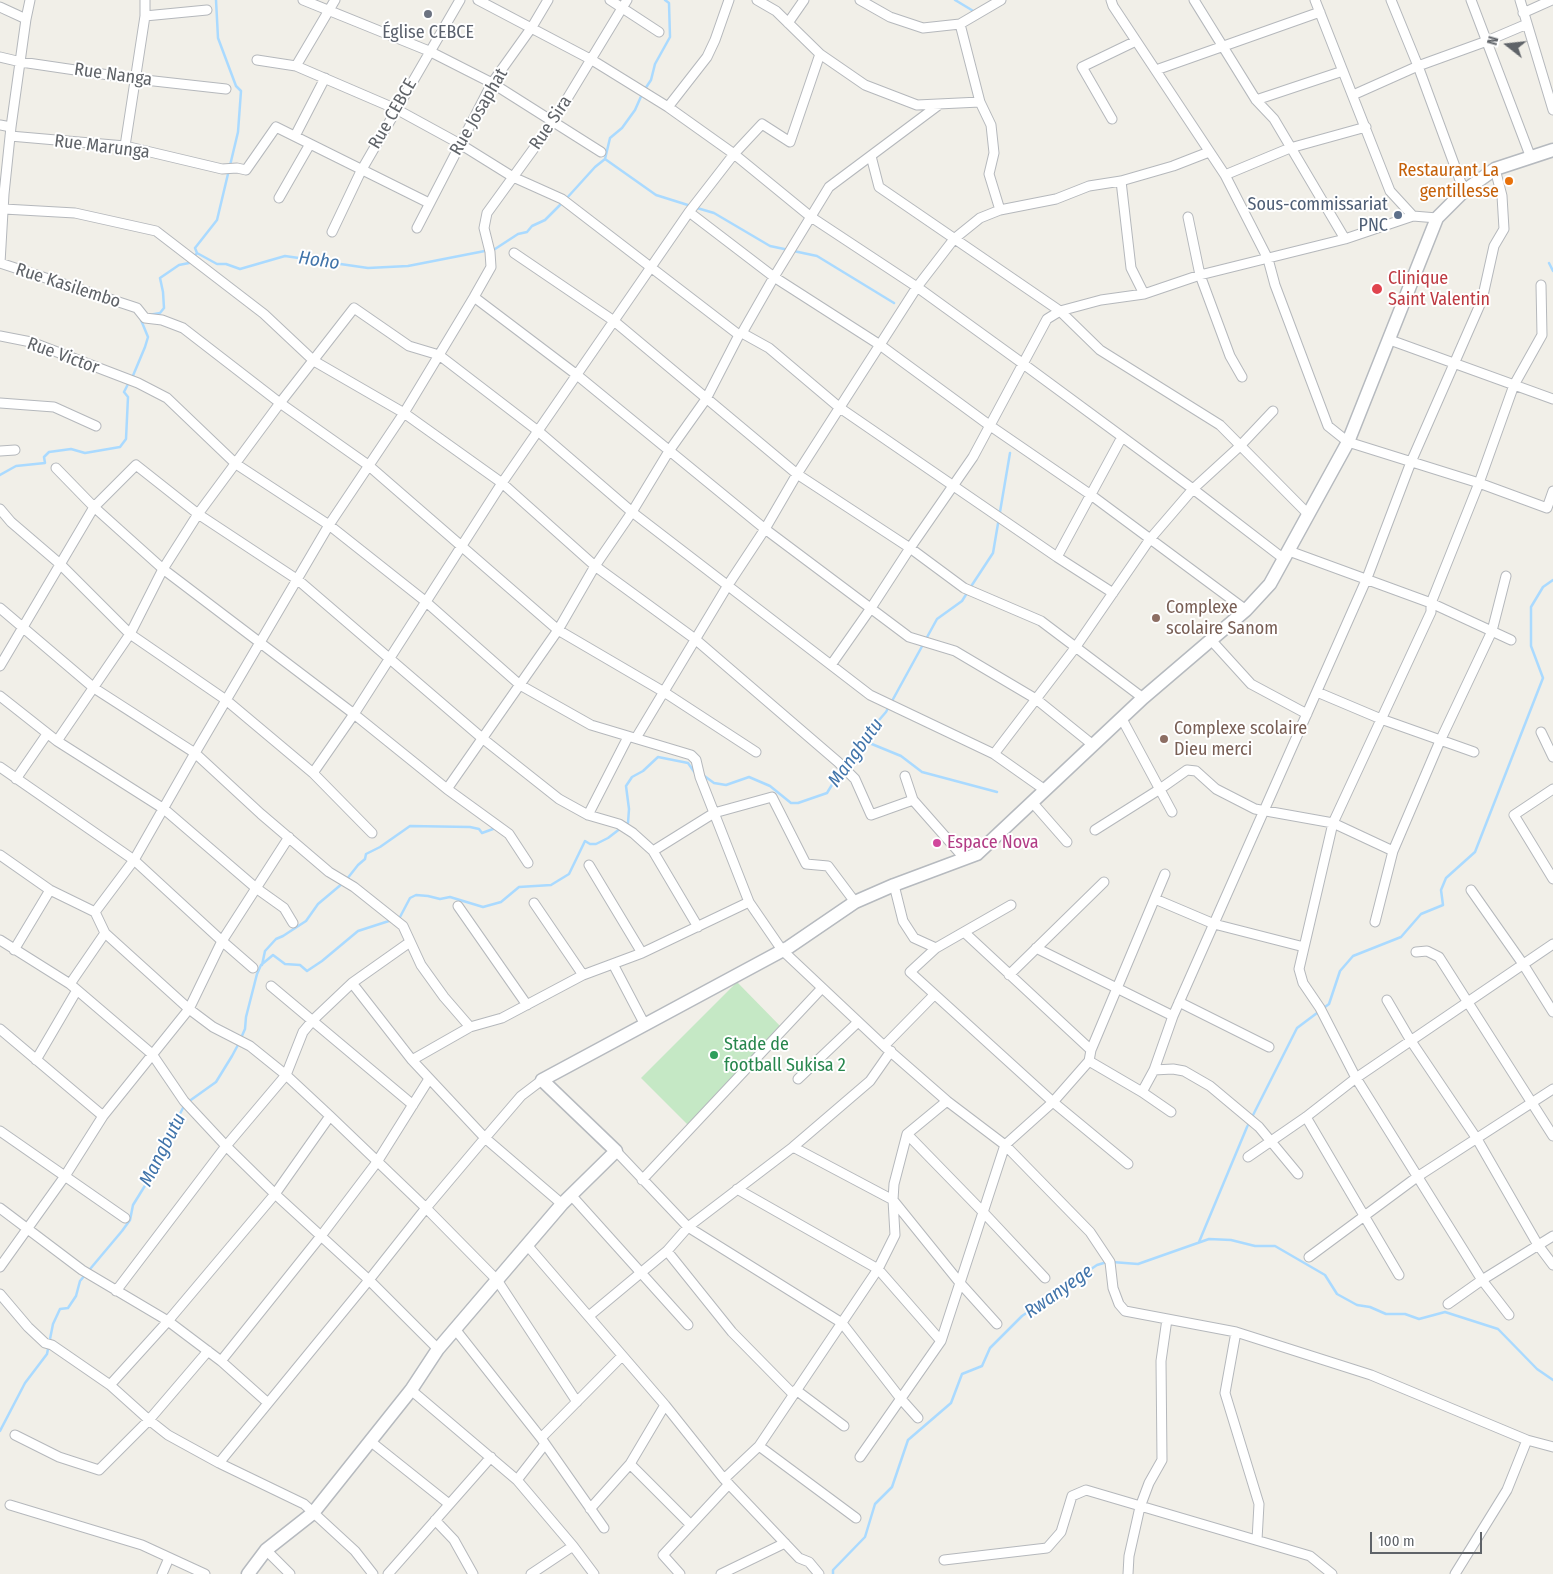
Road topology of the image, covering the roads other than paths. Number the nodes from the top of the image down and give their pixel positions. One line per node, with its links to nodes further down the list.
1 (30, 0): 28 (street)
2 (145, 0): 27 (street)
3 (303, 0): 24 (street)
4 (335, 0): 24 (street)
5 (460, 0): 37 (street, Rue CEBCE)
6 (478, 0): 32 (street)
7 (548, 0): 32 (street, Rue Josaphat)
8 (610, 0): 21 (street)
9 (729, 0): 55 (street)
10 (757, 0): 29 (street)
11 (804, 0): 29 (street)
12 (860, 0): 30 (street)
13 (1002, 0): 30 (street)
14 (1111, 0): 34 (street)
15 (1194, 0): 36 (street)
16 (1315, 0): 25 (street)
17 (1391, 0): 44 (street)
18 (1471, 0): 35 (street)
19 (1520, 0): 26 (street)
20 (1552, 0): 26 (street)
21 (624, 4): 33 (street); 41 (street, Rue Sira)
22 (0, 7): 28 (street)
23 (206, 10): 27 (street)
24 (330, 10): 37 (street); 43 (street)
25 (1320, 12): 36 (street); 46 (street)
26 (1523, 12): 31 (street)
27 (145, 16): 48 (street)
28 (26, 19): 42 (street)
29 (788, 23): 38 (street)
30 (960, 24): 53 (street)
31 (1527, 24): 35 (street); 57 (street)
32 (532, 27): 41 (street); 49 (street, Rue Josaphat)
33 (659, 32)
34 (1136, 41): 45 (street); 58 (street)
35 (1486, 41): 44 (street); 73 (street)
36 (1224, 47): 45 (street); 52 (street)
37 (429, 52): 49 (street); 56 (street, Rue CEBCE)
38 (820, 54): 54 (street); 71 (street)
39 (0, 57): 42 (street, Rue Nanga)
40 (257, 60): 43 (street)
41 (592, 60): 55 (street); 59 (street, Rue Sira)
42 (21, 62): 48 (street, Rue Nanga); 62 (street)
43 (296, 66): 47 (street)
44 (1418, 66): 51 (street); 79 (street)
45 (1156, 70): 70 (street)
46 (1343, 71): 51 (street); 52 (street)
47 (324, 78): 56 (street); 63 (street)
48 (136, 79): 50 (street, Rue Nanga); 66 (street)
49 (492, 83): 59 (street); 65 (street, Rue Josaphat)
50 (226, 89)
51 (1353, 96): 61 (street)
52 (1256, 100): 67 (street)
53 (980, 102): 54 (street); 84 (street)
54 (940, 104): 72 (street)
55 (668, 107): 71 (street)
56 (396, 109): 65 (street); 75 (street, Rue CEBCE)
57 (1553, 110)
58 (1112, 119)
59 (553, 122): 69 (street); 77 (street, Rue Sira)
60 (0, 125): 62 (street, Rue Marunga)
61 (1366, 127): 67 (street); 86 (street)
62 (11, 132): 66 (street, Rue Marunga); 80 (street)
63 (295, 136): 64 (street); 66 (street, Rue Marunga)
64 (310, 144): 75 (street); 81 (street)
65 (460, 144): 77 (street); 82 (street, Rue Josaphat)
66 (125, 146)
67 (1290, 148): 76 (street); 93 (street)
68 (1553, 150): 73 (street)
69 (601, 152)
70 (1209, 152): 76 (street); 78 (street)
71 (734, 154): 85 (street); 87 (street)
72 (871, 156): 87 (street); 92 (street)
73 (1531, 158): 74 (street)
74 (1494, 169): 79 (street); 113 (street)
75 (361, 171): 82 (street); 91 (street, Rue CEBCE)
76 (1225, 175): 95 (street)
77 (513, 177): 97 (street); 103 (street, Rue Sira)
78 (1121, 181): 84 (street); 102 (street)
79 (1464, 192): 89 (street)
80 (2, 193): 83 (street)
81 (279, 198)
82 (429, 203): 90 (street, Rue Josaphat)
83 (4, 209): 96 (street); 111 (street)
84 (1000, 210): 92 (street)
85 (689, 212): 97 (street); 99 (street)
86 (1413, 216): 89 (street); 93 (street)
87 (811, 217): 99 (street); 101 (street)
88 (1188, 217): 98 (street)
89 (1438, 218): 108 (street)
90 (417, 228)
91 (332, 232)
92 (954, 239): 101 (street); 104 (street)
93 (1345, 239): 95 (street)
94 (514, 253): 105 (street)
95 (1268, 259): 98 (street); 128 (street)
96 (0, 263): 119 (street, Rue Kasilembo)
97 (652, 267): 105 (street); 106 (street)
98 (1200, 275): 102 (street); 115 (street)
99 (774, 277): 106 (street); 109 (street)
100 (1541, 285): 116 (street)
101 (917, 287): 109 (street); 112 (street)
102 (1144, 294): 104 (street)
103 (474, 297): 110 (street, Rue Sira); 114 (street)
104 (1060, 311): 112 (street); 129 (street)
105 (614, 320): 114 (street); 117 (street)
106 (741, 334): 117 (street); 121 (street)
107 (0, 336): 134 (street, Rue Victor)
108 (1390, 340): 113 (street); 128 (street)
109 (880, 345): 121 (street); 124 (street)
110 (439, 355): 111 (street); 123 (street, Rue Sira); 126 (street)
111 (314, 361): 119 (street); 123 (street)
112 (1022, 363): 124 (street); 127 (street)
113 (1453, 364): 116 (street); 133 (street)
114 (577, 375): 126 (street); 132 (street)
115 (1242, 377)
116 (1514, 385): 118 (street); 139 (street)
117 (706, 399): 132 (street); 137 (street)
118 (1553, 399)
119 (280, 403): 134 (street); 135 (street)
120 (0, 404): 125 (street)
121 (840, 408): 137 (street); 140 (street)
122 (1273, 411): 129 (street)
123 (404, 413): 135 (street, Rue Sira); 138 (street)
124 (989, 425): 140 (street); 143 (street)
125 (96, 426)
126 (538, 431): 138 (street); 146 (street)
127 (1122, 437): 141 (street); 143 (street)
128 (1348, 442): 133 (street); 148 (street)
129 (1240, 446): 141 (street); 148 (street)
130 (15, 450): 131 (street)
131 (0, 451)
132 (669, 451): 146 (street); 150 (street)
133 (1411, 462): 139 (street); 160 (street)
134 (236, 464): 147 (street); 149 (street, Rue Victor)
135 (368, 466): 149 (street, Rue Sira); 152 (street)
136 (56, 468): 144 (street)
137 (797, 474): 150 (street); 153 (street)
138 (502, 483): 152 (street); 157 (street)
139 (1479, 483): 142 (street); 165 (street)
140 (954, 486): 153 (street); 155 (street)
141 (1193, 488): 151 (street); 154 (street)
142 (1553, 491)
143 (1091, 494): 151 (street); 155 (street)
144 (94, 507): 147 (street); 156 (street); 158 (street)
145 (0, 509): 156 (street)
146 (632, 512): 157 (street); 162 (street)
147 (198, 514): 158 (street); 161 (street)
148 (1308, 514): 154 (street)
149 (329, 525): 161 (street, Rue Sira); 164 (street, Rue Victor)
150 (766, 529): 162 (street); 167 (street)
151 (1150, 539): 163 (street); 168 (street)
152 (463, 546): 164 (street); 170 (street)
153 (910, 548): 167 (street); 177 (street)
154 (1286, 555): 160 (street); 168 (street)
155 (1057, 557): 163 (street)
156 (60, 564): 169 (street); 172 (street)
157 (595, 566): 170 (street); 173 (street)
158 (163, 569): 172 (street); 176 (street)
159 (1506, 576): 171 (street)
160 (1367, 578): 165 (street); 184 (street)
161 (298, 580): 176 (street, Rue Sira); 178 (street)
162 (728, 585): 173 (street); 179 (street)
163 (1113, 593): 177 (street)
164 (425, 601): 178 (street); 181 (street, Rue Victor)
165 (1431, 602): 171 (street); 192 (street)
166 (0, 608): 169 (street)
167 (871, 608): 179 (street); 187 (street)
168 (1246, 610): 174 (street)
169 (22, 628): 180 (street); 182 (street)
170 (558, 630): 181 (street); 183 (street)
171 (1492, 631): 175 (street); 198 (street)
172 (130, 634): 182 (street); 188 (street)
173 (695, 639): 183 (street); 213 (street)
174 (1211, 640): 186 (street); 190 (street)
175 (1512, 640)
176 (259, 642): 188 (street, Rue Sira); 189 (street)
177 (1075, 648): 186 (street); 187 (street)
178 (389, 657): 189 (street); 196 (street)
179 (831, 665): 203 (street)
180 (0, 666)
181 (520, 686): 195 (street, Rue Victor); 196 (street)
182 (94, 688): 197 (street); 202 (street)
183 (664, 692): 195 (street); 200 (street)
184 (1317, 692): 190 (street); 192 (street)
185 (0, 696): 194 (street)
186 (1143, 698): 191 (street)
187 (1036, 699): 199 (street); 203 (street)
188 (226, 700): 202 (street, Rue Sira); 206 (street)
189 (354, 714): 206 (street); 209 (street)
190 (1307, 714): 216 (street)
191 (1122, 719): 199 (street); 210 (street)
192 (1381, 719): 198 (street); 220 (street)
193 (1541, 732): 204 (street)
194 (47, 734): 197 (street); 208 (street)
195 (632, 737): 218 (street, Rue Victor); 219 (street)
196 (482, 738): 209 (street); 219 (street)
197 (57, 741): 215 (street)
198 (1440, 741): 201 (street); 226 (street)
199 (1093, 745): 212 (street)
200 (756, 752)
201 (1474, 752)
202 (195, 753): 215 (street, Rue Sira); 223 (street)
203 (994, 754): 212 (street)
204 (1553, 757)
205 (0, 768): 208 (street)
206 (313, 773): 222 (street)
207 (905, 776): 213 (street)
208 (16, 779): 229 (street)
209 (447, 789): 230 (street)
210 (1160, 789): 216 (street); 217 (street); 221 (street)
211 (1553, 789): 233 (street)
212 (1045, 790): 214 (street)
213 (913, 800): 228 (street)
214 (1032, 802): 224 (street); 228 (street)
215 (164, 808): 229 (street, Rue Sira); 236 (street)
216 (1264, 811): 220 (street); 248 (street)
217 (1172, 812)
218 (714, 813): 225 (street); 240 (street, Rue Victor); 241 (street)
219 (588, 815): 225 (street)
220 (1333, 823): 226 (street); 256 (street)
221 (1095, 830)
222 (372, 833)
223 (289, 837): 236 (street); 254 (street)
224 (1067, 842)
225 (653, 851): 249 (street)
226 (1393, 851): 246 (street)
227 (0, 855): 237 (street)
228 (964, 859): 235 (street)
229 (134, 860): 245 (street, Rue Sira); 253 (street)
230 (528, 863)
231 (589, 865): 262 (street)
232 (1165, 874): 239 (street)
233 (1553, 879)
234 (1104, 882): 258 (street)
235 (894, 885): 241 (street); 257 (street)
236 (256, 888): 247 (street); 253 (street)
237 (50, 890): 245 (street); 259 (street)
238 (1471, 890): 264 (street)
239 (1154, 899): 248 (street); 272 (street)
240 (749, 902): 249 (street); 260 (street, Rue Victor)
241 (854, 902): 260 (street)
242 (534, 903): 266 (street)
243 (1011, 905): 250 (street)
244 (458, 906): 277 (street)
245 (95, 912): 251 (street)
246 (1375, 922)
247 (293, 923)
248 (1214, 924): 256 (street); 275 (street)
249 (698, 927): 262 (street)
250 (964, 932): 257 (street); 267 (street)
251 (104, 933): 270 (street); 278 (street)
252 (0, 940): 259 (street)
253 (222, 941): 265 (street); 278 (street)
254 (410, 942): 268 (street); 284 (street)
255 (1553, 944): 264 (street)
256 (1304, 947): 296 (street)
257 (936, 948): 273 (street)
258 (1036, 948): 267 (street); 272 (street)
259 (14, 950): 270 (street)
260 (782, 950): 271 (street, Rue Victor); 283 (street)
261 (1416, 952): 276 (street)
262 (642, 953): 263 (street)
263 (613, 964): 266 (street); 283 (street)
264 (1523, 964): 276 (street); 279 (street)
265 (252, 968)
266 (583, 975): 277 (street)
267 (1009, 975): 289 (street)
268 (352, 983): 281 (street); 292 (street)
269 (271, 986): 281 (street)
270 (73, 987): 290 (street); 291 (street)
271 (822, 988): 282 (street, Rue Victor); 326 (street)
272 (1117, 988): 280 (street); 289 (street)
273 (934, 995): 288 (street); 303 (street)
274 (1387, 1000): 286 (street)
275 (1180, 1002): 280 (street); 287 (street)
276 (1467, 1003): 286 (street); 304 (street)
277 (527, 1005): 284 (street)
278 (189, 1009): 290 (street); 295 (street)
279 (1553, 1012)
280 (1173, 1016): 294 (street)
281 (313, 1020): 295 (street); 305 (street)
282 (858, 1022): 288 (street, Rue Victor); 298 (street)
283 (645, 1025): 299 (street)
284 (470, 1027): 292 (street)
285 (0, 1029): 291 (street)
286 (1411, 1041): 296 (street); 314 (street)
287 (1269, 1047)
288 (887, 1049): 302 (street, Rue Victor); 318 (street)
289 (1091, 1050): 293 (street)
290 (152, 1054): 307 (street); 317 (street)
291 (36, 1060): 307 (street)
292 (412, 1060): 297 (street)
293 (1089, 1061): 301 (street); 303 (street)
294 (1154, 1070): 301 (street); 315 (street)
295 (286, 1075): 308 (street); 317 (street)
296 (1356, 1078): 309 (street); 325 (street)
297 (429, 1079): 305 (street); 313 (street)
298 (798, 1079)
299 (542, 1080): 313 (street); 319 (street)
300 (1553, 1090): 304 (street)
301 (1142, 1092): 306 (street)
302 (947, 1101): 311 (street); 316 (street, Rue Victor)
303 (1053, 1102): 316 (street); 322 (street)
304 (1533, 1102): 312 (street); 314 (street)
305 (413, 1105): 321 (street)
306 (1171, 1112)
307 (103, 1116): 324 (street)
308 (330, 1116): 321 (street); 328 (street)
309 (1306, 1117): 315 (street); 334 (street)
310 (0, 1131): 324 (street)
311 (906, 1134): 330 (street); 333 (street)
312 (1553, 1136)
313 (485, 1138): 329 (street); 332 (street)
314 (1477, 1139): 325 (street); 341 (street)
315 (1271, 1141): 320 (street); 323 (street)
316 (1005, 1145): 333 (street); 359 (street, Rue Victor)
317 (226, 1146): 328 (street); 354 (street)
318 (793, 1147): 327 (street); 330 (street)
319 (616, 1152): 326 (street); 329 (street)
320 (1248, 1157)
321 (377, 1162): 332 (street); 338 (street)
322 (1128, 1164)
323 (1298, 1174)
324 (65, 1176): 335 (street); 337 (street)
325 (1417, 1177): 334 (street); 352 (street)
326 (642, 1180): 336 (street)
327 (738, 1189): 336 (street); 346 (street)
328 (275, 1194): 338 (street); 360 (street)
329 (566, 1199): 340 (street); 347 (street)
330 (893, 1200): 346 (street); 353 (street)
331 (0, 1208): 337 (street)
332 (426, 1208): 350 (street); 351 (street)
333 (983, 1212): 349 (street); 353 (street)
334 (1365, 1217): 343 (street); 348 (street)
335 (125, 1218)
336 (688, 1227): 342 (street); 361 (street)
337 (28, 1229): 345 (street); 354 (street)
338 (321, 1236): 350 (street); 370 (street)
339 (1553, 1236): 341 (street)
340 (527, 1245): 351 (street); 358 (street)
341 (1538, 1245): 344 (street); 352 (street)
342 (667, 1251): 347 (street); 373 (street)
343 (1309, 1257)
344 (1553, 1265)
345 (0, 1267)
346 (878, 1269): 361 (street); 366 (street)
347 (640, 1272): 358 (street); 363 (street)
348 (1399, 1275)
349 (1045, 1278)
350 (369, 1280): 367 (street); 376 (street)
351 (496, 1280): 364 (street); 375 (street)
352 (1482, 1280): 356 (street); 357 (street)
353 (960, 1283): 362 (street); 366 (street)
354 (116, 1291): 360 (street)
355 (0, 1294): 371 (street)
356 (1448, 1304)
357 (1509, 1315)
358 (589, 1316): 369 (street)
359 (1167, 1318): 365 (street, Rue Victor); 395 (street)
360 (168, 1321): 368 (street); 371 (street)
361 (842, 1323): 373 (street); 374 (street)
362 (997, 1324)
363 (688, 1325)
364 (455, 1329): 367 (street); 384 (street)
365 (1236, 1332): 382 (street, Rue Victor); 402 (street)
366 (941, 1341): 374 (street)
367 (438, 1349): 372 (street)
368 (208, 1351): 370 (street); 379 (street)
369 (622, 1356): 375 (street); 377 (street)
370 (222, 1361): 376 (street)
371 (110, 1385): 379 (street)
372 (411, 1390): 383 (street); 387 (street)
373 (794, 1392): 380 (street); 385 (street)
374 (901, 1399): 378 (street); 388 (street)
375 (577, 1402): 384 (street)
376 (268, 1403): 389 (street)
377 (665, 1405): 390 (street); 392 (street)
378 (918, 1418)
379 (149, 1420): 381 (street); 389 (street)
380 (844, 1426)
381 (15, 1435)
382 (1527, 1440): 386 (street, Rue Victor); 422 (street)
383 (370, 1441): 393 (street); 397 (street)
384 (543, 1441): 391 (street); 396 (street)
385 (758, 1446): 392 (street); 398 (street)
386 (1553, 1447)
387 (491, 1457): 391 (street); 393 (street)
388 (860, 1457)
389 (219, 1463): 397 (street)
390 (630, 1464): 396 (street); 400 (street)
391 (517, 1480): 404 (street)
392 (727, 1482): 400 (street); 403 (street)
393 (449, 1504): 399 (street)
394 (10, 1506): 406 (street)
395 (1140, 1507): 402 (street); 407 (street); 420 (street)
396 (590, 1509): 401 (street)
397 (314, 1513): 405 (street); 413 (street)
398 (856, 1518)
399 (435, 1520): 414 (street); 415 (street)
400 (691, 1525): 417 (street)
401 (604, 1528)
402 (1257, 1540): 421 (street)
403 (786, 1543): 418 (street); 419 (street)
404 (574, 1546): 408 (street); 416 (street)
405 (266, 1550): 411 (street); 412 (street)
406 (169, 1558): 409 (street); 410 (street)
407 (944, 1560)
408 (534, 1573)
409 (162, 1574)
410 (205, 1574)
411 (248, 1574)
412 (290, 1574)
413 (373, 1574)
414 (388, 1574)
415 (473, 1574)
416 (594, 1574)
417 (680, 1574)
418 (721, 1574)
419 (818, 1574)
420 (1128, 1574)
421 (1332, 1574)
422 (1454, 1574)

